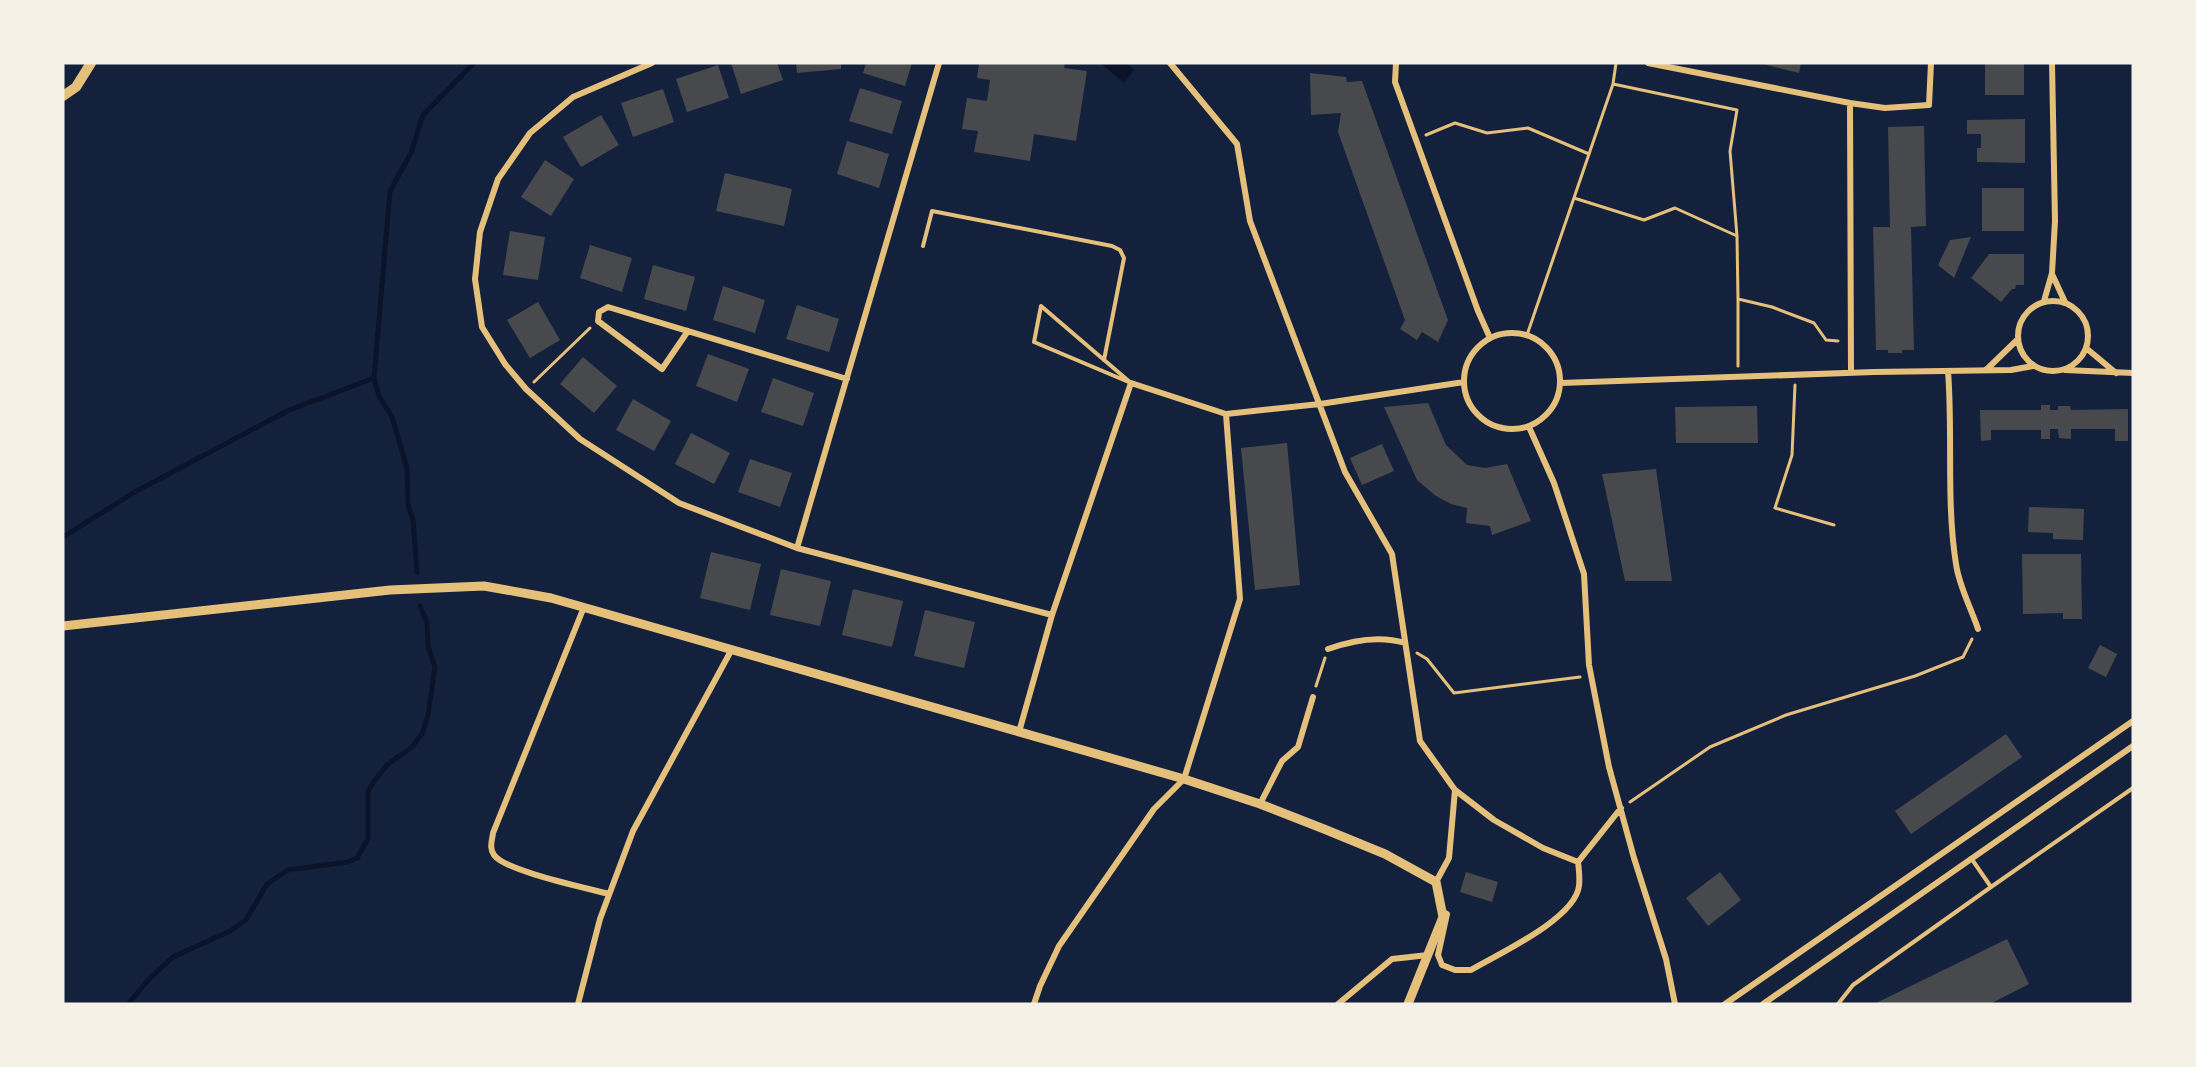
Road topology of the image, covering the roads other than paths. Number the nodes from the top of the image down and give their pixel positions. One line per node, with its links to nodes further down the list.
1 (91, 63): 9 (main road)
2 (652, 63): 34 (street)
3 (939, 63): 27 (street)
4 (1170, 63): 31 (street)
5 (1396, 63): 16 (street)
6 (1648, 63): 10 (street)
7 (1931, 63): 10 (street)
8 (2052, 63): 12 (street)
9 (63, 96)
10 (1850, 103): 24 (street)
11 (923, 246): 19 (lane)
12 (2052, 273): 13 (street); 14 (street)
13 (2043, 301): 14 (street); 17 (street)
14 (2065, 302): 18 (street)
15 (688, 331): 15 (street); 27 (street)
16 (1490, 338): 28 (street); 30 (street)
17 (2017, 340): 20 (street); 21 (street)
18 (2086, 348): 22 (street); 25 (street)
19 (1104, 360): 29 (lane); 29 (lane)
20 (2033, 366): 21 (street); 22 (street)
21 (1985, 370): 23 (street)
22 (2064, 370): 25 (street)
23 (1948, 371): 24 (street); 38 (street)
24 (1851, 373): 30 (street)
25 (2116, 373): 26 (street)
26 (2133, 373)
27 (847, 379): 34 (street)
28 (1464, 382): 31 (street); 33 (street)
29 (1131, 383): 32 (street); 36 (street)
30 (1561, 383): 33 (street)
31 (1320, 404): 32 (street); 39 (street)
32 (1226, 414): 46 (street)
33 (1529, 427): 50 (street)
34 (797, 549): 36 (street)
35 (584, 607): 37 (street); 40 (street); 55 (street)
36 (1052, 615): 44 (street)
37 (63, 626)
38 (1978, 629)
39 (1405, 643): 41 (street); 48 (street)
40 (732, 649): 44 (street); 55 (street)
41 (1328, 649)
42 (1313, 696): 49 (street)
43 (2133, 721): 63 (street)
44 (1019, 732): 46 (street)
45 (2133, 746): 51 (street)
46 (1184, 778): 49 (street); 59 (street)
47 (2133, 789): 54 (lane)
48 (1455, 790): 52 (street); 53 (street)
49 (1260, 804): 53 (street)
50 (1621, 808): 52 (street); 62 (street)
51 (1970, 858): 54 (lane); 64 (street)
52 (1578, 862): 56 (street)
53 (1436, 882): 56 (street)
54 (1991, 887): 65 (lane)
55 (609, 894): 58 (street)
56 (1442, 911): 57 (street)
57 (1429, 955): 60 (street); 61 (street)
58 (578, 1004)
59 (1034, 1004)
60 (1338, 1004)
61 (1408, 1004)
62 (1675, 1004)
63 (1725, 1004)
64 (1763, 1004)
65 (1838, 1004)

